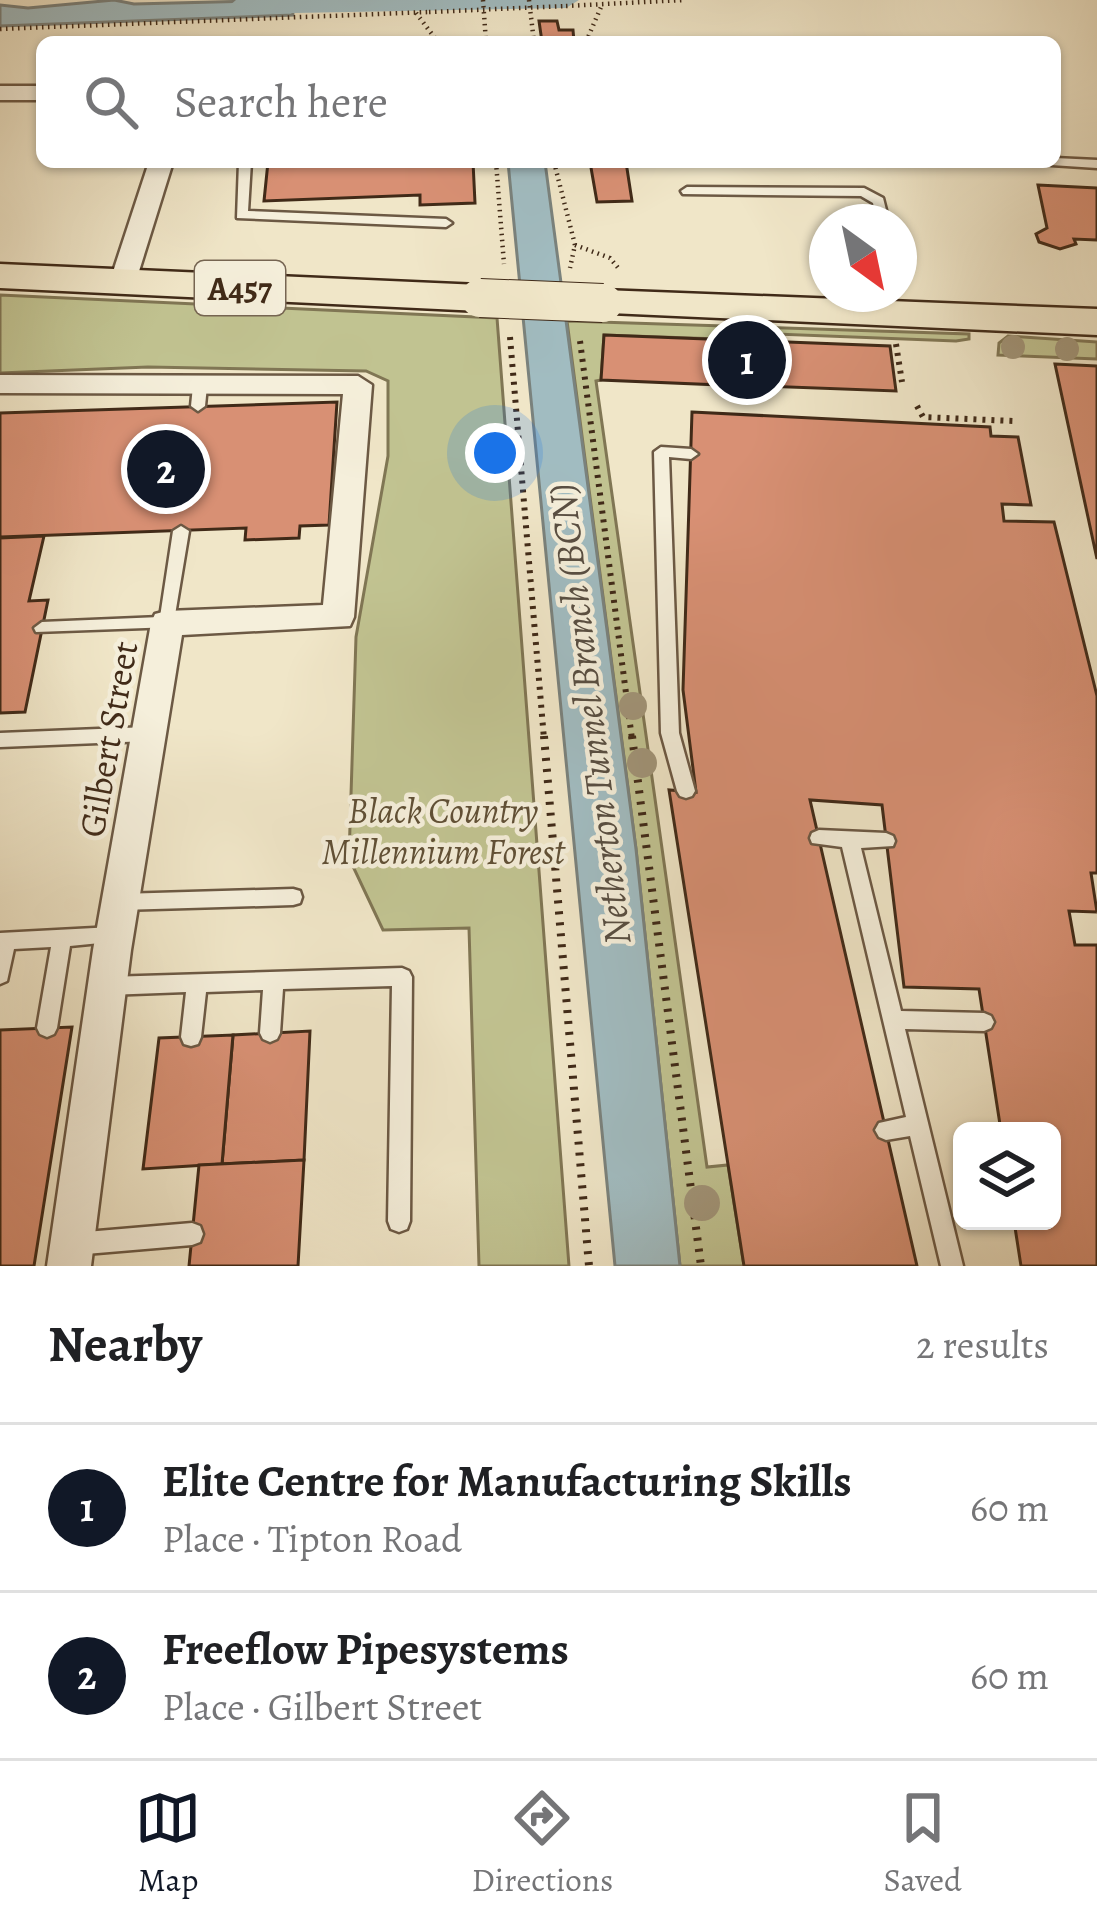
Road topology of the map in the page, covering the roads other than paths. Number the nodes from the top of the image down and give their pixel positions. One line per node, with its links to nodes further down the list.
1 (0, 93): 2 (street)
2 (36, 93)
3 (1061, 162): 4 (lane)
4 (1097, 164)
5 (159, 168): 11 (street)
6 (245, 168): 9 (lane)
7 (686, 191): 8 (lane)
8 (880, 204)
9 (446, 223)
10 (0, 276): 11 (main road, A457)
11 (122, 284): 12 (main road, A457, bridge)
12 (809, 304)
13 (917, 307): 14 (main road, A457)
14 (1097, 322)
15 (0, 385): 22 (street, Gilbert Street)
16 (691, 454): 17 (lane)
17 (664, 522): 18 (lane); 20 (lane)
18 (688, 523)
19 (181, 531): 22 (lane)
20 (666, 580): 21 (lane); 26 (lane)
21 (687, 581)
22 (167, 623): 23 (lane); 24 (street, Gilbert Street)
23 (42, 628)
24 (148, 734): 25 (lane); 31 (street, Gilbert Street)
25 (0, 740)
26 (686, 791)
27 (819, 838): 28 (lane)
28 (850, 840): 29 (lane); 38 (lane)
29 (886, 841)
30 (292, 897): 31 (lane)
31 (118, 919): 32 (lane); 37 (street, Gilbert Street)
32 (62, 938): 33 (lane); 40 (lane)
33 (3, 940): 34 (lane)
34 (0, 975)
35 (274, 981): 36 (lane); 41 (lane); 45 (lane)
36 (197, 983): 37 (lane); 42 (lane)
37 (107, 986): 47 (street, Gilbert Street)
38 (892, 1020): 39 (lane); 43 (lane)
39 (984, 1022)
40 (47, 1028)
41 (270, 1033)
42 (191, 1037)
43 (918, 1125): 44 (lane); 48 (lane)
44 (886, 1130)
45 (399, 1221)
46 (192, 1234): 47 (lane)
47 (70, 1255)
48 (952, 1266)

